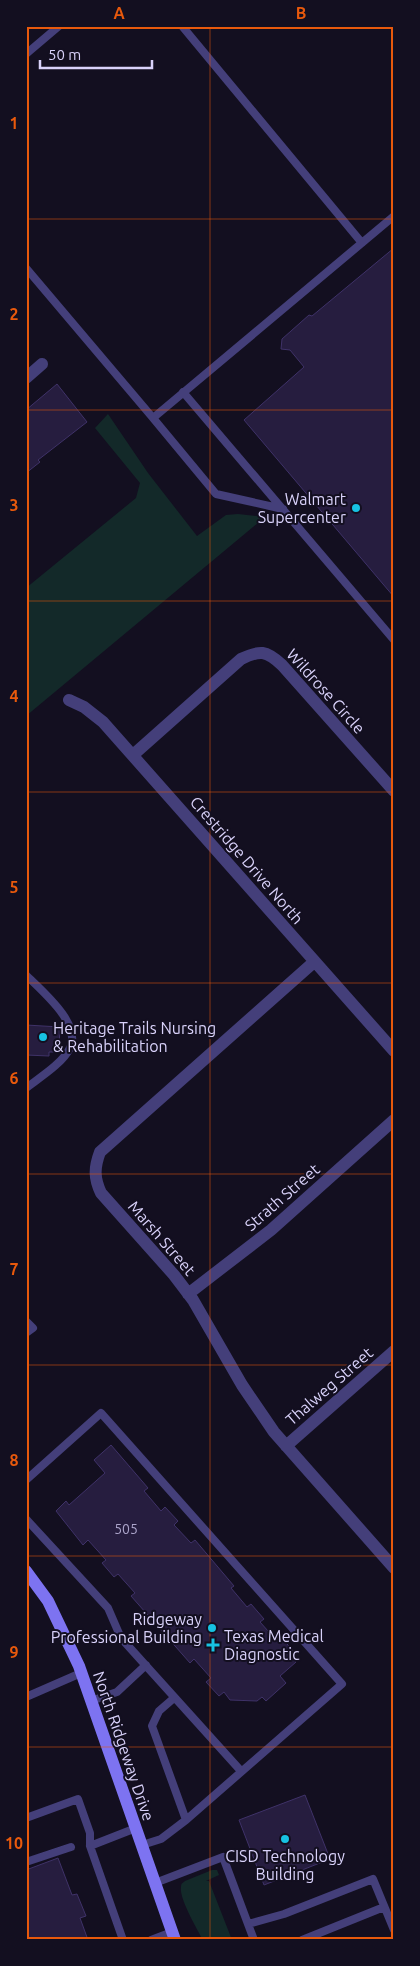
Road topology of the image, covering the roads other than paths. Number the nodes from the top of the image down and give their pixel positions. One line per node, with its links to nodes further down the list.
1 (59, 26): 3 (lane)
2 (182, 26): 5 (lane)
3 (26, 54)
4 (394, 216): 5 (lane)
5 (362, 243): 9 (lane)
6 (26, 268): 10 (lane)
7 (42, 364): 8 (street)
8 (26, 378)
9 (183, 392): 10 (lane); 11 (lane)
10 (153, 418): 11 (lane)
11 (283, 509): 12 (lane)
12 (394, 640)
13 (69, 700): 14 (street, Crestridge Drive North)
14 (133, 756): 15 (street, Wildrose Circle); 16 (street, Crestridge Drive North)
15 (394, 791)
16 (314, 962): 18 (street, Crestridge Drive North); 21 (street, Marsh Street)
17 (26, 975): 19 (lane)
18 (394, 1050)
19 (26, 1088)
20 (394, 1120): 21 (street, Strath Street)
21 (188, 1294): 25 (street, Marsh Street)
22 (26, 1321): 23 (lane)
23 (26, 1333)
24 (394, 1351): 25 (street, Thalweg Street)
25 (286, 1446): 28 (street, Marsh Street)
26 (26, 1480): 35 (lane)
27 (26, 1519): 30 (lane)
28 (394, 1568)
29 (26, 1571): 31 (street, North Ridgeway Drive)
30 (146, 1665): 33 (lane); 34 (lane)
31 (81, 1673): 32 (lane); 34 (street, North Ridgeway Drive)
32 (26, 1697)
33 (174, 1698): 35 (lane); 37 (lane)
34 (91, 1701): 38 (street, North Ridgeway Drive)
35 (241, 1771): 37 (lane)
36 (26, 1818): 40 (lane)
37 (186, 1820): 39 (lane)
38 (136, 1828): 39 (street, North Ridgeway Drive); 40 (lane)
39 (142, 1845): 43 (street, North Ridgeway Drive)
40 (90, 1846): 48 (lane)
41 (71, 1847): 42 (lane)
42 (26, 1862)
43 (155, 1883): 45 (lane); 47 (street, North Ridgeway Drive)
44 (384, 1907): 45 (lane); 46 (lane); 51 (lane)
45 (248, 1924): 50 (lane)
46 (394, 1930)
47 (174, 1936): 49 (lane)
48 (123, 1940)
49 (151, 1940)
50 (254, 1940)
51 (302, 1940)

